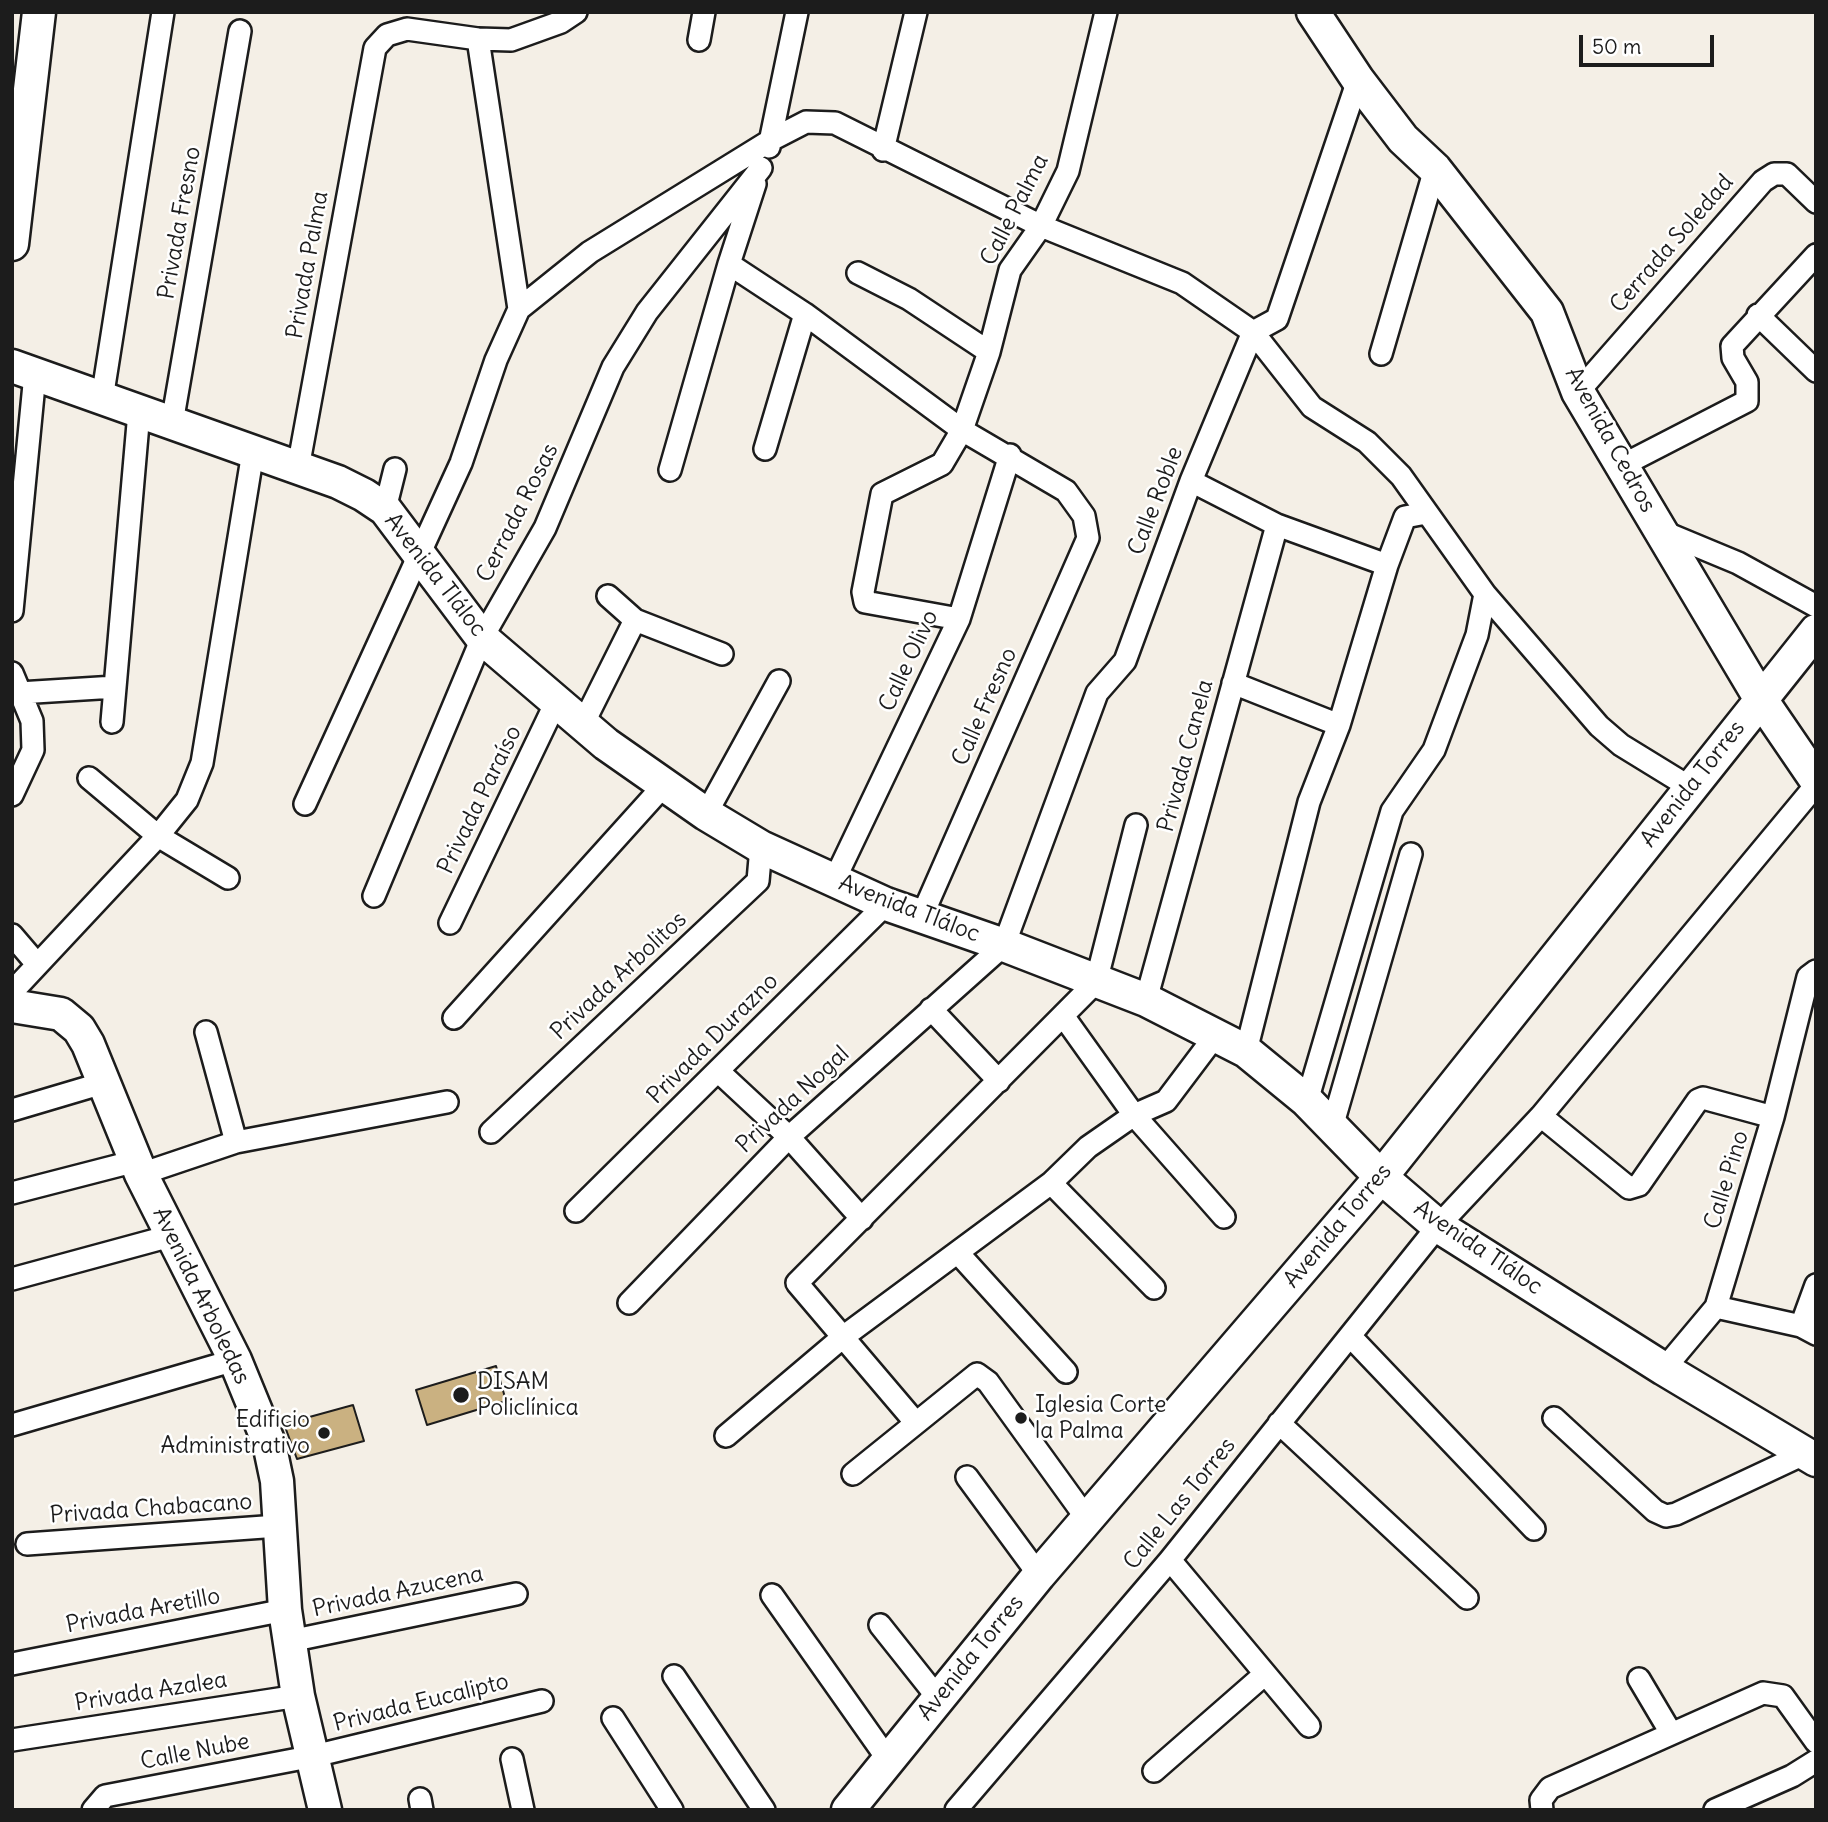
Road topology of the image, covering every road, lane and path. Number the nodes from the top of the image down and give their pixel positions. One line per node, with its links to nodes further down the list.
1 (39, 12): 19 (main road)
2 (163, 12): 32 (street)
3 (576, 12): 10 (street, Privada Palma)
4 (704, 12): 11 (street)
5 (797, 12): 13 (street)
6 (916, 12): 14 (street)
7 (1106, 12): 18 (street, Calle Palma)
8 (1313, 12): 12 (main road, Avenida Cedros)
9 (240, 31): 34 (street, Privada Fresno)
10 (478, 39): 23 (street); 40 (street, Privada Palma)
11 (699, 40)
12 (1358, 80): 16 (main road, Avenida Cedros); 26 (street, Calle Roble)
13 (773, 139): 14 (street); 15 (street); 23 (street)
14 (883, 150): 18 (street)
15 (761, 168): 21 (street); 57 (street, Cerrada Rosas)
16 (1435, 169): 28 (street); 31 (main road, Avenida Cedros)
17 (1816, 202): 31 (street, Cerrada Soledad)
18 (1041, 226): 26 (street); 27 (street, Calle Palma)
19 (12, 244)
20 (1816, 255): 25 (street)
21 (729, 264): 24 (street); 42 (street)
22 (858, 273): 27 (street)
23 (519, 309): 48 (street)
24 (805, 314): 35 (street); 36 (street)
25 (1758, 315): 30 (street); 39 (street)
26 (1253, 332): 43 (street, Calle Roble); 45 (street)
27 (989, 352): 35 (street, Calle Palma)
28 (1381, 354)
29 (23, 370): 32 (main road, Avenida Tláloc); 53 (street)
30 (1816, 371)
31 (1578, 392): 39 (main road, Avenida Cedros)
32 (103, 398): 33 (main road, Avenida Tláloc)
33 (139, 412): 34 (main road, Avenida Tláloc); 62 (street)
34 (172, 423): 37 (main road, Avenida Tláloc)
35 (962, 430): 38 (street); 54 (street, Calle Palma)
36 (765, 449)
37 (253, 452): 40 (main road, Avenida Tláloc); 76 (street)
38 (1010, 455): 54 (street, Calle Olivo); 83 (street, Calle Fresno)
39 (1621, 466): 47 (main road, Avenida Cedros)
40 (298, 468): 44 (main road, Avenida Tláloc)
41 (395, 469): 44 (street)
42 (670, 470)
43 (1191, 481): 46 (street); 86 (street, Calle Roble)
44 (385, 509): 48 (main road, Avenida Tláloc)
45 (1426, 513): 49 (street); 50 (street)
46 (1277, 525): 49 (street); 61 (street, Privada Canela)
47 (1661, 531): 52 (street); 63 (main road, Avenida Cedros)
48 (418, 553): 57 (main road, Avenida Tláloc); 73 (street)
49 (1387, 565): 67 (street)
50 (1485, 594): 71 (street); 102 (street)
51 (608, 596): 55 (street)
52 (1816, 606)
53 (12, 611)
54 (959, 619): 80 (street, Calle Olivo)
55 (635, 620): 58 (street); 66 (street)
56 (1816, 631): 63 (main road, Avenida Torres)
57 (482, 638): 64 (main road, Avenida Tláloc); 81 (street, Cerrada Rosas)
58 (722, 654)
59 (779, 681): 74 (street)
60 (16, 683): 62 (street); 72 (street)
61 (1233, 683): 67 (street); 91 (street, Privada Canela)
62 (116, 687): 65 (street)
63 (1760, 698): 69 (main road, Avenida Cedros); 71 (main road, Avenida Torres)
64 (557, 700): 66 (main road, Avenida Tláloc); 84 (street, Privada Paraíso)
65 (112, 722)
66 (583, 724): 70 (main road, Avenida Tláloc)
67 (1339, 724): 98 (street)
68 (89, 778): 76 (street)
69 (1816, 783): 106 (street, Calle Las Torres)
70 (665, 784): 74 (main road, Avenida Tláloc); 95 (street)
71 (1691, 788): 113 (main road, Avenida Torres)
72 (12, 795)
73 (305, 804)
74 (706, 814): 77 (main road, Avenida Tláloc)
75 (1136, 825): 89 (street)
76 (158, 836): 79 (street); 87 (street)
77 (761, 848): 80 (main road, Avenida Tláloc); 109 (street, Privada Arbolitos)
78 (1411, 854): 108 (street)
79 (228, 878)
80 (834, 881): 82 (main road, Avenida Tláloc)
81 (374, 896)
82 (886, 904): 83 (main road, Avenida Tláloc); 99 (street, Privada Durazno)
83 (921, 918): 86 (main road, Avenida Tláloc)
84 (450, 923)
85 (12, 935): 87 (street)
86 (1004, 945): 89 (main road, Avenida Tláloc); 93 (street, Privada Nogal)
87 (36, 963): 90 (street)
88 (1816, 971): 107 (street, Calle Pino)
89 (1096, 982): 91 (main road, Avenida Tláloc); 94 (street)
90 (12, 992)
91 (1146, 1000): 97 (main road, Avenida Tláloc)
92 (12, 1006): 101 (main road, Avenida Arboledas)
93 (931, 1009): 100 (street); 110 (street, Privada Nogal)
94 (1063, 1017): 100 (street); 105 (street)
95 (454, 1018)
96 (206, 1032): 111 (street)
97 (1215, 1035): 98 (main road, Avenida Tláloc); 105 (street)
98 (1245, 1051): 102 (main road, Avenida Tláloc)
99 (718, 1071): 110 (street); 116 (street, Privada Durazno)
100 (999, 1081): 118 (street)
101 (103, 1083): 104 (street); 112 (main road, Avenida Arboledas)
102 (1307, 1101): 108 (main road, Avenida Tláloc)
103 (447, 1102): 111 (street)
104 (12, 1110)
105 (1134, 1115): 114 (street); 117 (street)
106 (1541, 1116): 107 (street); 119 (street, Calle Las Torres)
107 (1773, 1118): 126 (street, Calle Pino)
108 (1332, 1127): 113 (main road, Avenida Tláloc)
109 (491, 1132)
110 (789, 1136): 118 (street); 125 (street, Privada Nogal)
111 (236, 1142): 112 (street)
112 (139, 1168): 115 (street); 120 (main road, Avenida Arboledas)
113 (1381, 1177): 119 (main road, Avenida Tláloc); 141 (main road, Avenida Torres)
114 (1051, 1183): 121 (street); 124 (street)
115 (12, 1193)
116 (576, 1211)
117 (1224, 1217)
118 (862, 1219): 128 (street)
119 (1438, 1226): 129 (street, Calle Las Torres); 131 (main road, Avenida Tláloc)
120 (174, 1235): 122 (street); 130 (main road, Avenida Arboledas)
121 (958, 1253): 128 (street); 132 (street)
122 (12, 1279)
123 (1816, 1285): 127 (street)
124 (1154, 1288)
125 (629, 1303)
126 (1716, 1307): 127 (street); 131 (street)
127 (1809, 1330)
128 (843, 1337): 134 (street); 137 (street)
129 (1351, 1337): 135 (street, Calle Las Torres); 143 (street)
130 (235, 1360): 136 (street); 142 (main road, Avenida Arboledas)
131 (1664, 1369): 138 (main road, Avenida Tláloc)
132 (1066, 1372)
133 (1554, 1418): 138 (street)
134 (916, 1423): 139 (street); 141 (street)
135 (1279, 1423): 145 (street, Calle Las Torres); 149 (street)
136 (12, 1425)
137 (726, 1436)
138 (1810, 1457)
139 (853, 1474)
140 (967, 1477): 146 (street)
141 (1087, 1519): 146 (main road, Avenida Torres)
142 (278, 1526): 144 (street, Privada Chabacano); 150 (main road, Avenida Arboledas)
143 (1534, 1529)
144 (27, 1545)
145 (1170, 1560): 154 (street); 177 (street, Calle Las Torres)
146 (1039, 1575): 158 (main road, Avenida Torres)
147 (516, 1594): 152 (street, Privada Azucena)
148 (772, 1595): 168 (street)
149 (1467, 1598)
150 (285, 1610): 152 (main road, Avenida Arboledas); 153 (street, Privada Aretillo)
151 (880, 1625): 158 (street)
152 (290, 1641): 157 (main road, Avenida Arboledas)
153 (12, 1664)
154 (1265, 1674): 161 (street); 169 (street)
155 (674, 1676): 175 (street)
156 (1639, 1679): 162 (street)
157 (298, 1696): 163 (street, Privada Azalea); 165 (main road, Avenida Arboledas)
158 (938, 1698): 168 (main road, Avenida Torres)
159 (542, 1701): 165 (street, Privada Eucalipto)
160 (613, 1718): 174 (street)
161 (1309, 1726)
162 (1671, 1733): 164 (street); 170 (street)
163 (12, 1740)
164 (1816, 1742)
165 (314, 1756): 171 (street, Calle Nube); 172 (main road, Avenida Arboledas)
166 (512, 1759): 173 (street)
167 (1816, 1760): 178 (street)
168 (889, 1761): 176 (main road, Avenida Torres)
169 (1154, 1771)
170 (1542, 1805)
171 (93, 1810)
172 (325, 1810)
173 (523, 1810)
174 (672, 1810)
175 (764, 1810)
176 (848, 1810)
177 (956, 1810)
178 (1715, 1810)

